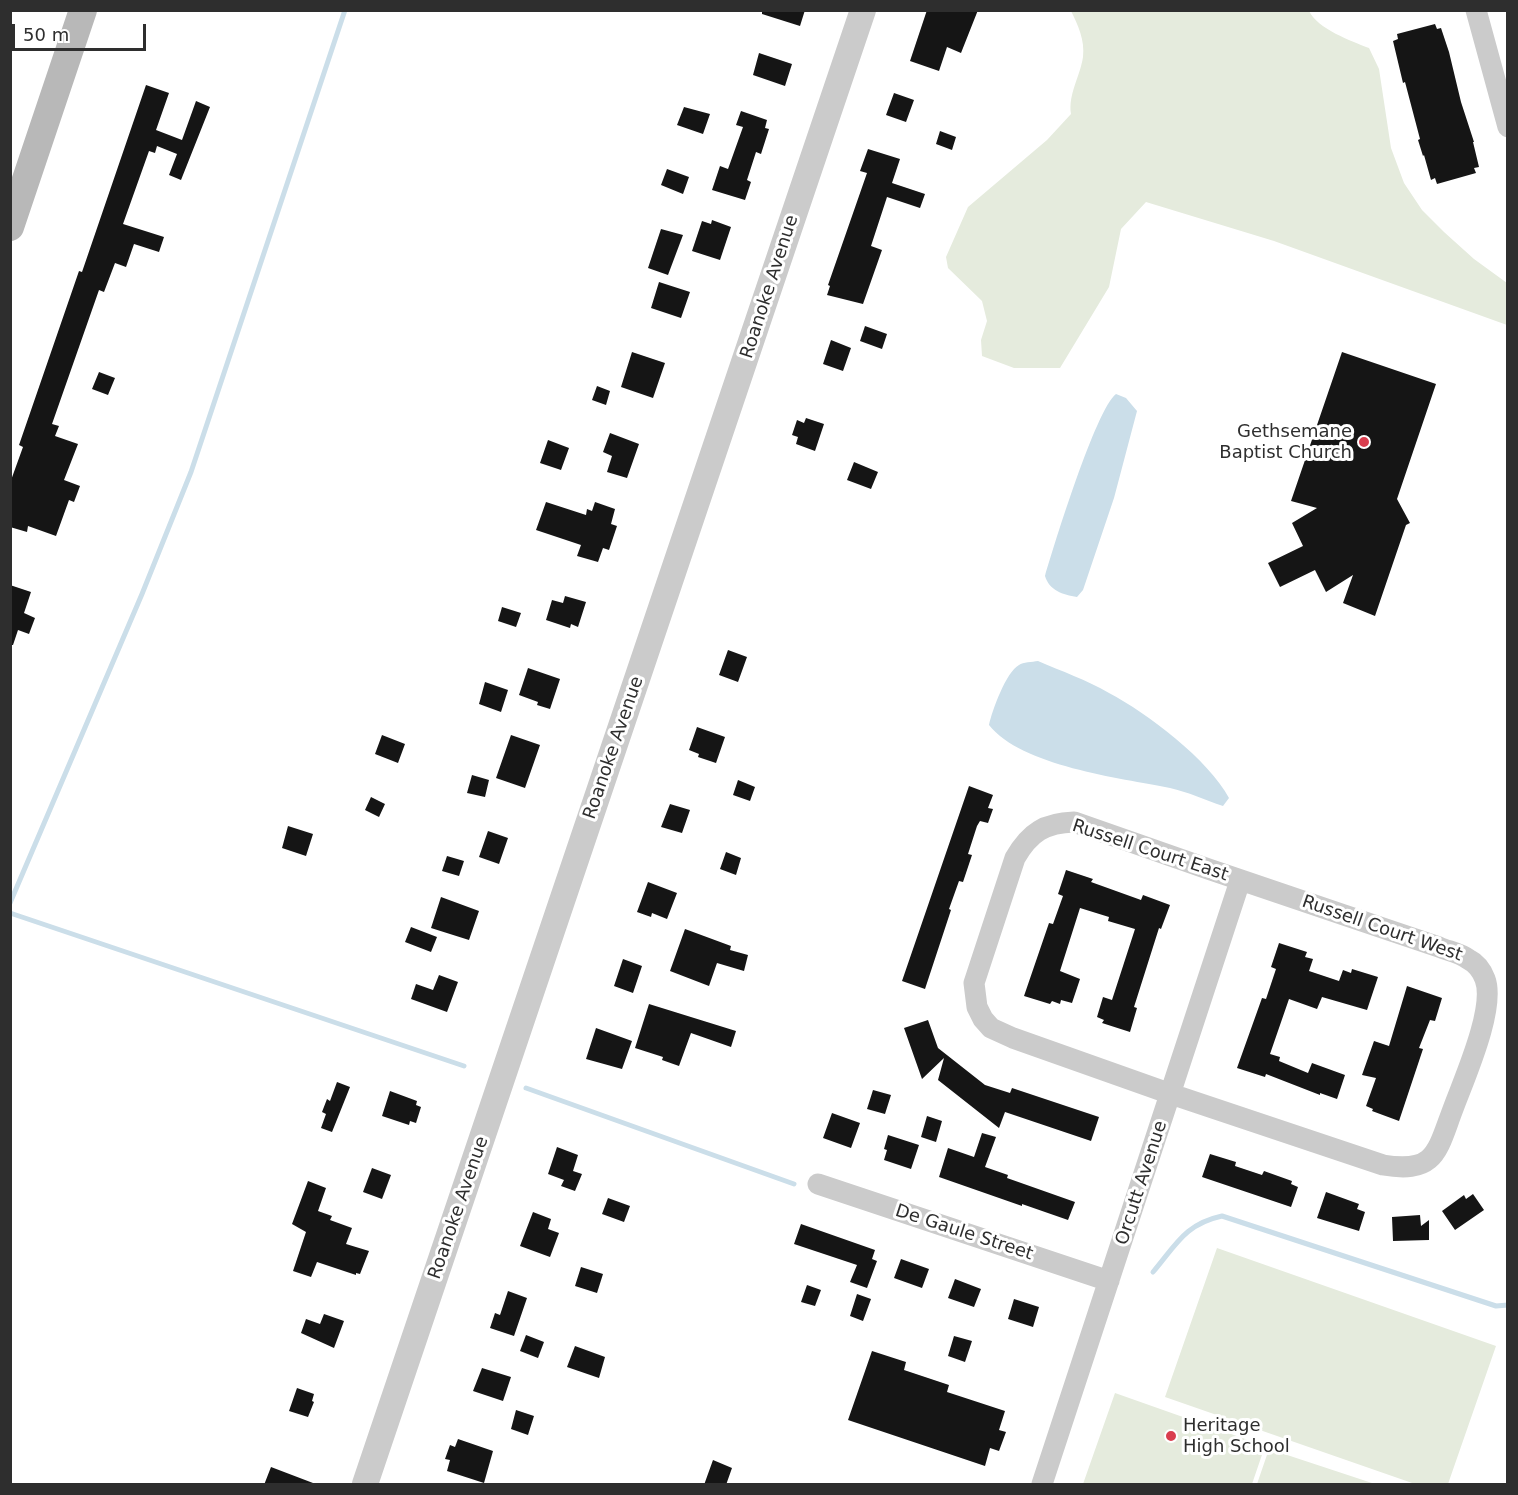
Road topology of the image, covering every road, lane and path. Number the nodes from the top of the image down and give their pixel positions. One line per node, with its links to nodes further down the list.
1 (83, 10): 5 (main road)
2 (863, 10): 10 (street, Roanoke Avenue)
3 (1476, 10): 4 (street)
4 (1508, 127)
5 (10, 227)
6 (1240, 881): 7 (street, Orcutt Avenue); 7 (street, Russell Court East); 7 (street, Russell Court West)
7 (1171, 1094): 9 (street, Orcutt Avenue)
8 (818, 1184): 9 (street, De Gaule Street)
9 (1109, 1281): 11 (street, Orcutt Avenue)
10 (365, 1485)
11 (1042, 1485)

